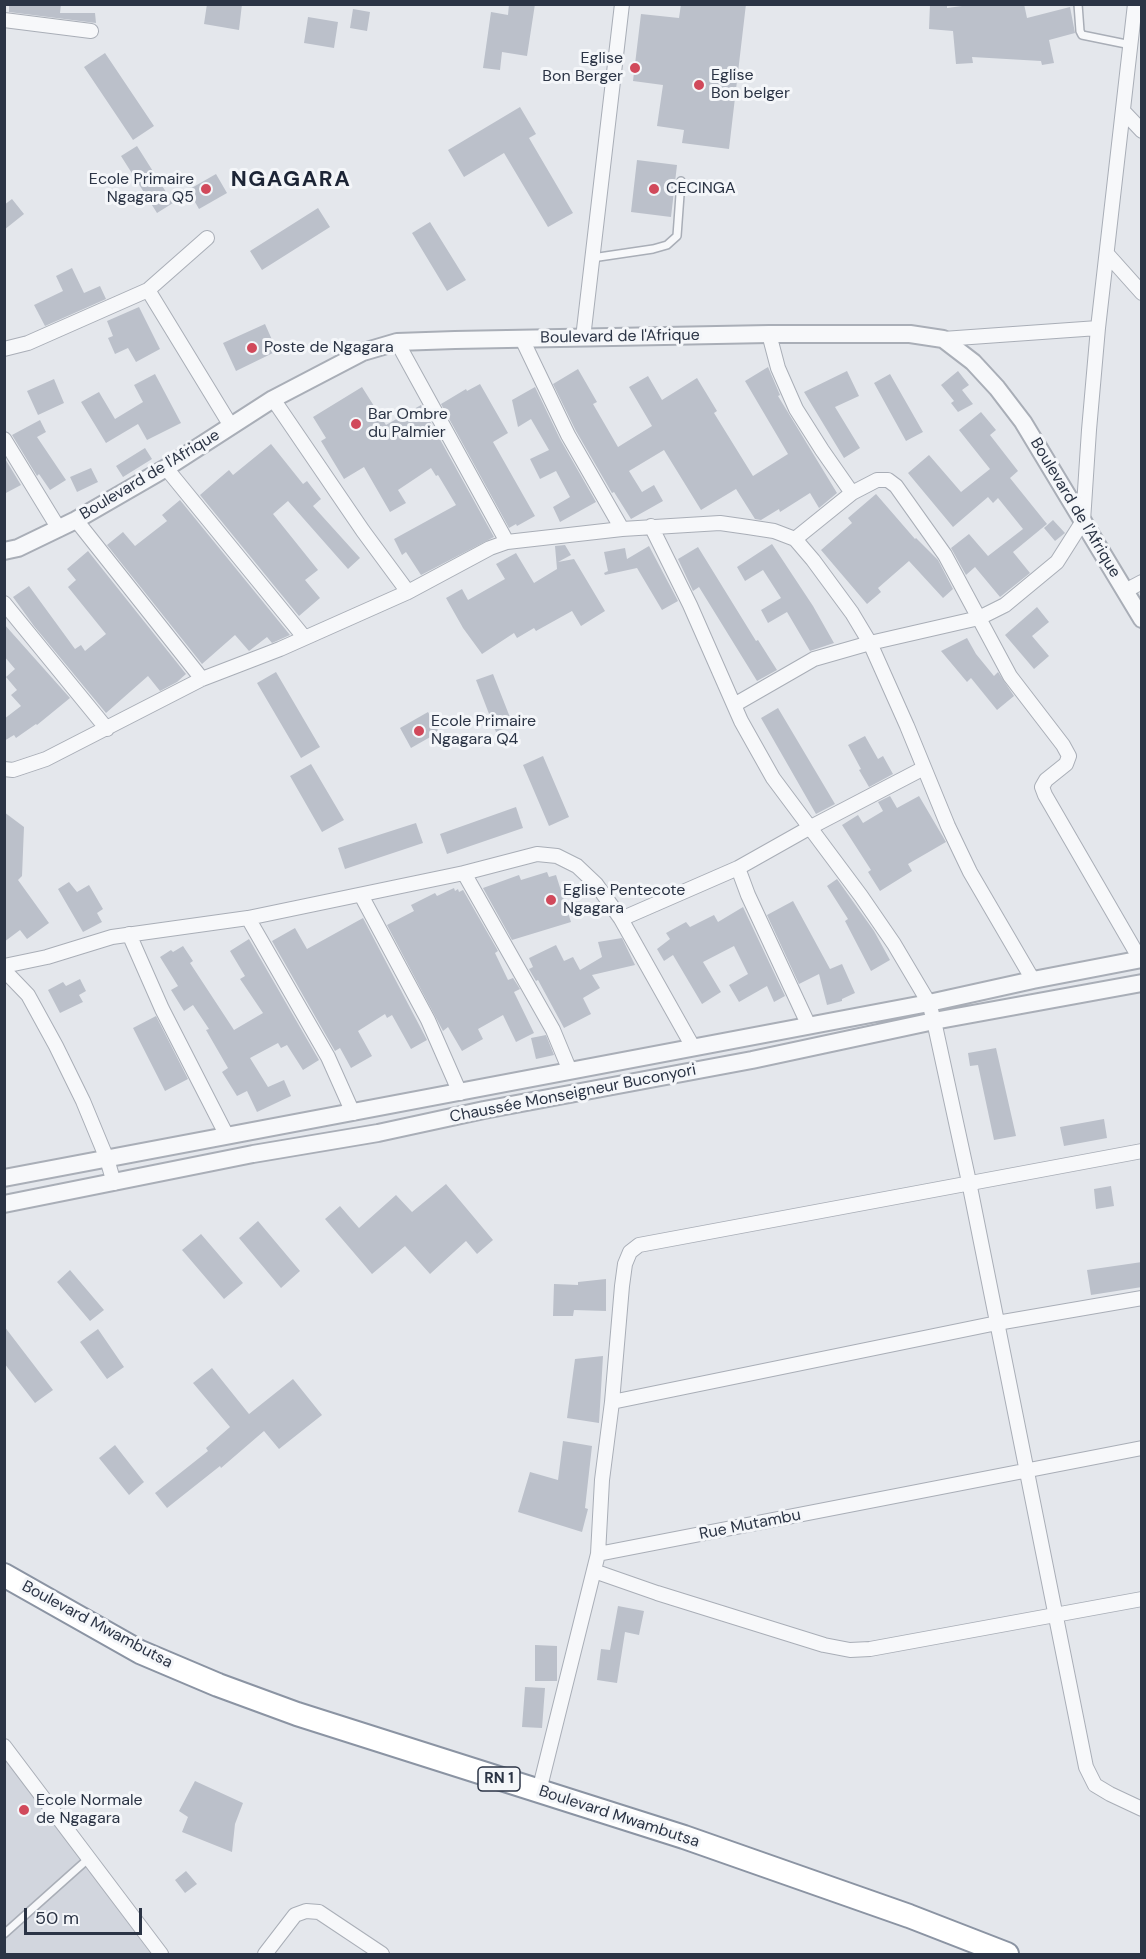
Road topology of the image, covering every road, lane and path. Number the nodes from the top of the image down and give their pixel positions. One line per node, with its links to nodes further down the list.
1 (622, 4): 12 (street)
2 (1078, 4): 6 (lane)
3 (1135, 4): 6 (street)
4 (4, 20): 5 (street)
5 (91, 31)
6 (1131, 45): 7 (street)
7 (1124, 112): 8 (street); 11 (street)
8 (1142, 131)
9 (681, 181): 12 (lane)
10 (207, 238): 13 (street)
11 (1108, 255): 14 (street); 15 (street)
12 (592, 258): 17 (street)
13 (148, 290): 21 (street); 23 (street)
14 (1142, 293)
15 (1098, 328): 19 (street); 28 (street)
16 (770, 334): 17 (street, Boulevard de l'Afrique); 19 (street, Boulevard de l'Afrique); 26 (street)
17 (583, 338): 18 (street, Boulevard de l'Afrique)
18 (522, 339): 20 (street, Boulevard de l'Afrique); 31 (street)
19 (943, 339): 28 (street, Boulevard de l'Afrique)
20 (397, 342): 22 (street, Boulevard de l'Afrique); 33 (street)
21 (4, 349)
22 (273, 399): 23 (street, Boulevard de l'Afrique); 37 (street)
23 (231, 426): 25 (street, Boulevard de l'Afrique)
24 (4, 439): 30 (street)
25 (166, 468): 27 (street, Boulevard de l'Afrique); 41 (street)
26 (852, 493): 32 (street); 39 (street)
27 (76, 520): 30 (street, Boulevard de l'Afrique); 43 (street)
28 (1083, 521): 36 (street, Boulevard de l'Afrique); 39 (street)
29 (651, 526): 31 (street); 32 (street); 44 (street)
30 (59, 529): 34 (street, Boulevard de l'Afrique)
31 (622, 529): 33 (street)
32 (795, 539): 42 (street)
33 (507, 542): 37 (street)
34 (4, 551)
35 (1142, 582): 36 (street)
36 (1125, 591): 40 (street, Boulevard de l'Afrique)
37 (408, 592): 41 (street)
38 (4, 603): 45 (street)
39 (979, 618): 42 (street); 55 (street)
40 (1142, 619)
41 (304, 637): 43 (street)
42 (870, 643): 44 (street); 46 (street)
43 (202, 679): 45 (street)
44 (734, 705): 48 (street)
45 (107, 729): 47 (street)
46 (924, 768): 48 (street); 57 (street)
47 (4, 769)
48 (808, 828): 49 (street); 59 (street)
49 (738, 868): 53 (street); 61 (street)
50 (464, 873): 51 (street); 53 (street); 63 (street)
51 (361, 895): 52 (street); 64 (street)
52 (248, 918): 54 (street); 65 (street)
53 (621, 919): 62 (street)
54 (129, 934): 56 (street); 66 (street)
55 (1141, 959): 57 (street, Chaussée Monseigneur Buconyori)
56 (4, 968): 68 (street)
57 (1033, 980): 59 (street, Chaussée Monseigneur Buconyori)
58 (1142, 983): 60 (street, Chaussée Monseigneur Buconyori)
59 (929, 1003): 60 (street); 61 (street, Chaussée Monseigneur Buconyori)
60 (934, 1021): 70 (street); 71 (street, Chaussée Monseigneur Buconyori)
61 (809, 1026): 62 (street, Chaussée Monseigneur Buconyori)
62 (693, 1047): 63 (street, Chaussée Monseigneur Buconyori)
63 (570, 1071): 64 (street, Chaussée Monseigneur Buconyori)
64 (460, 1093): 65 (street, Chaussée Monseigneur Buconyori)
65 (352, 1113): 66 (street, Chaussée Monseigneur Buconyori)
66 (227, 1137): 68 (street, Chaussée Monseigneur Buconyori)
67 (1142, 1150): 70 (street)
68 (107, 1159): 69 (street, Chaussée Monseigneur Buconyori); 71 (street)
69 (4, 1178)
70 (969, 1182): 74 (street); 75 (street)
71 (114, 1183): 72 (street, Chaussée Monseigneur Buconyori)
72 (4, 1204)
73 (1142, 1298): 74 (street)
74 (997, 1323): 75 (street); 77 (street)
75 (612, 1402): 78 (street)
76 (1142, 1448): 77 (street, Rue Mutambu)
77 (1025, 1470): 78 (street, Rue Mutambu); 82 (street)
78 (598, 1554): 79 (street)
79 (594, 1570): 82 (street); 84 (street)
80 (4, 1575): 84 (highway, Boulevard Mwambutsa / RN 1)
81 (1142, 1599): 82 (street)
82 (1056, 1615): 85 (street)
83 (4, 1746): 86 (street)
84 (539, 1791): 91 (highway, Boulevard Mwambutsa / RN 1)
85 (1142, 1809)
86 (88, 1859): 87 (lane); 88 (street)
87 (4, 1934)
88 (162, 1954)
89 (265, 1954): 90 (street)
90 (382, 1954)
91 (1006, 1954)

